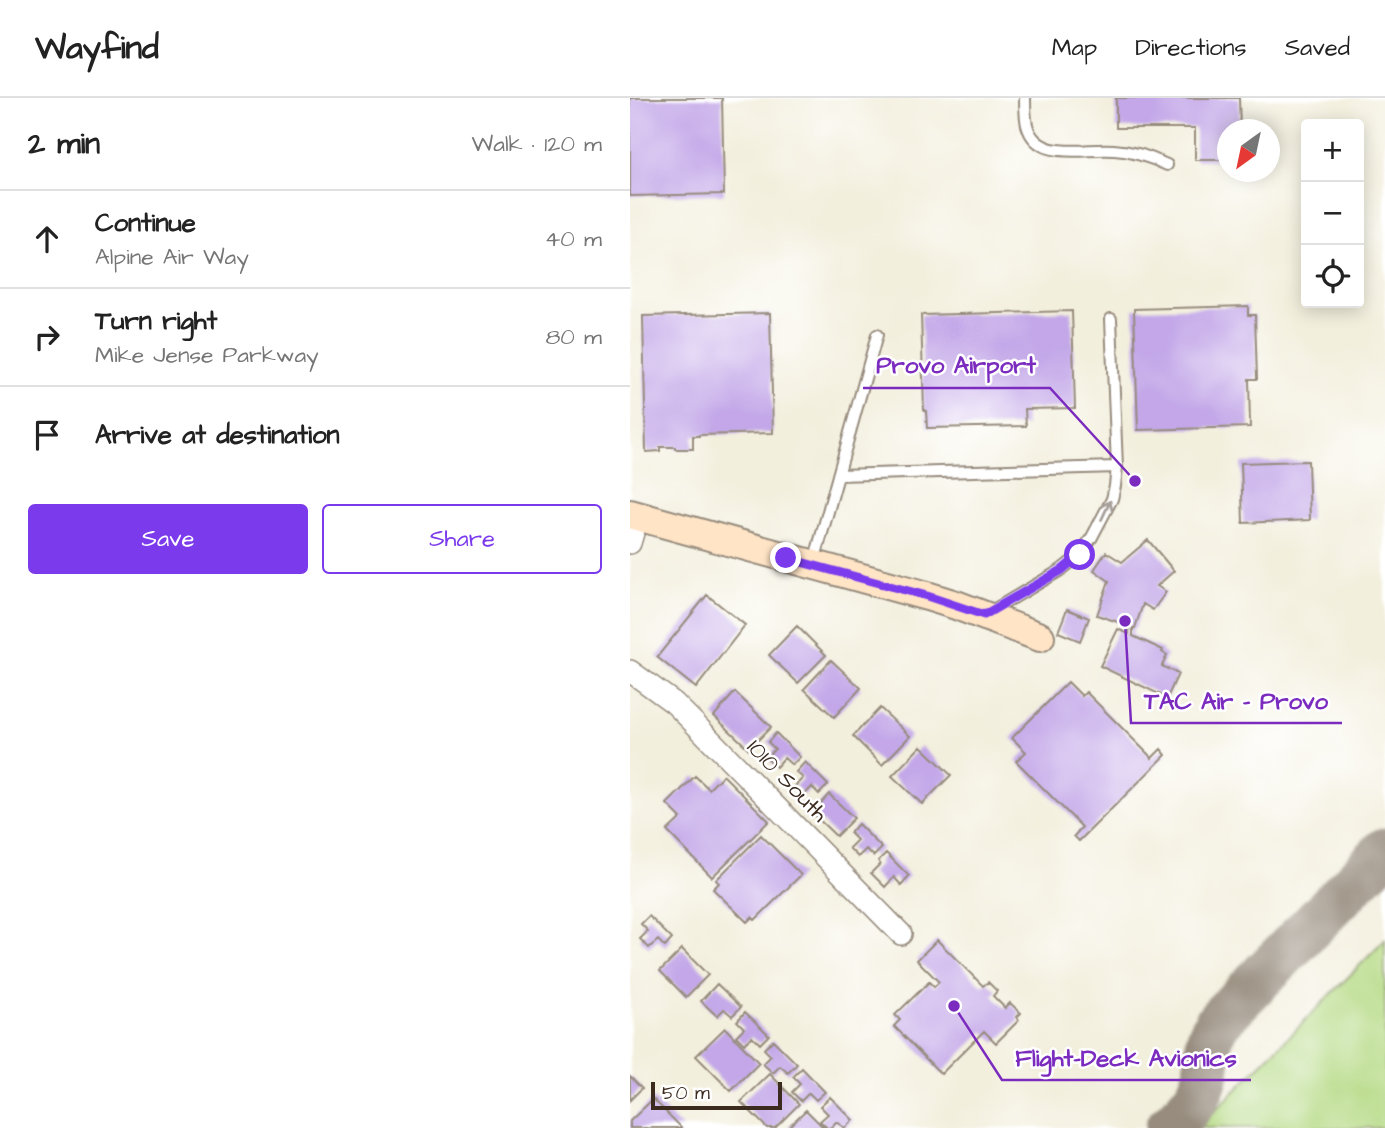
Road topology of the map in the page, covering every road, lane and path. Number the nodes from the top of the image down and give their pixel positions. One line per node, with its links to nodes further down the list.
1 (1025, 98): 2 (lane)
2 (1167, 165)
3 (1111, 319): 5 (lane)
4 (877, 335): 6 (lane)
5 (1117, 467): 6 (lane); 9 (lane, one-way to 5)
6 (838, 475): 8 (lane)
7 (633, 524): 8 (street)
8 (813, 565): 9 (street)
9 (984, 615): 10 (street)
10 (1040, 637)
11 (630, 671): 12 (street, 1010 South)
12 (901, 934)

